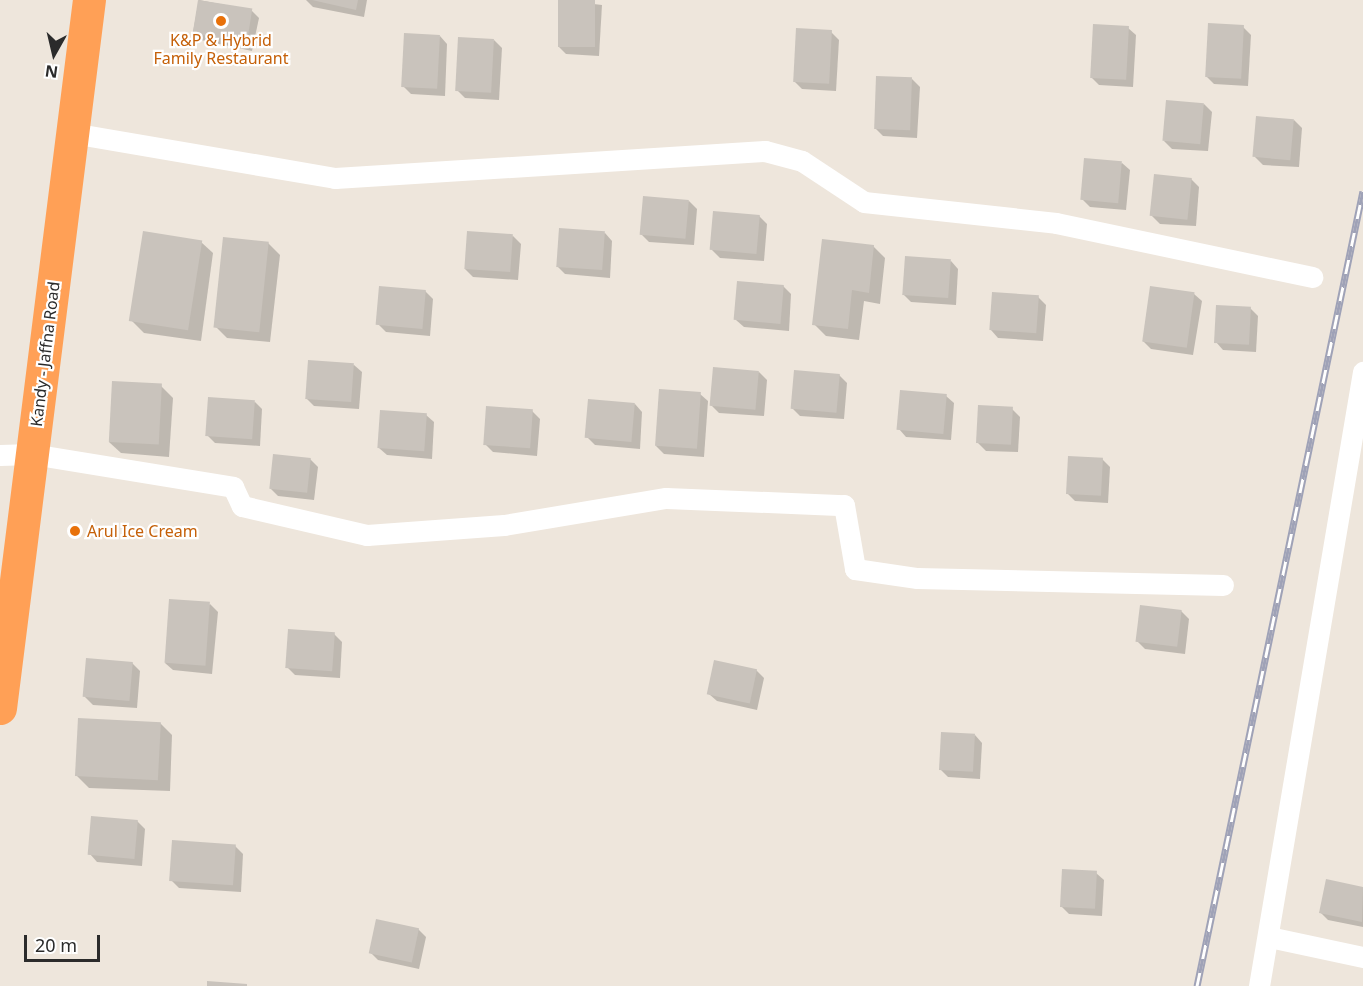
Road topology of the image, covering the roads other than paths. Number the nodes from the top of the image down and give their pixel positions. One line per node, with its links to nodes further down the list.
1 (89, 0): 2 (highway, Kandy - Jaffna Road)
2 (72, 133): 3 (street); 5 (highway, Kandy - Jaffna Road)
3 (1312, 277)
4 (1362, 383): 9 (street)
5 (32, 454): 6 (street); 7 (street); 8 (highway, Kandy - Jaffna Road)
6 (0, 455)
7 (1223, 585)
8 (0, 708)
9 (1269, 937): 10 (street); 11 (street)
10 (1363, 957)
11 (1259, 986)

